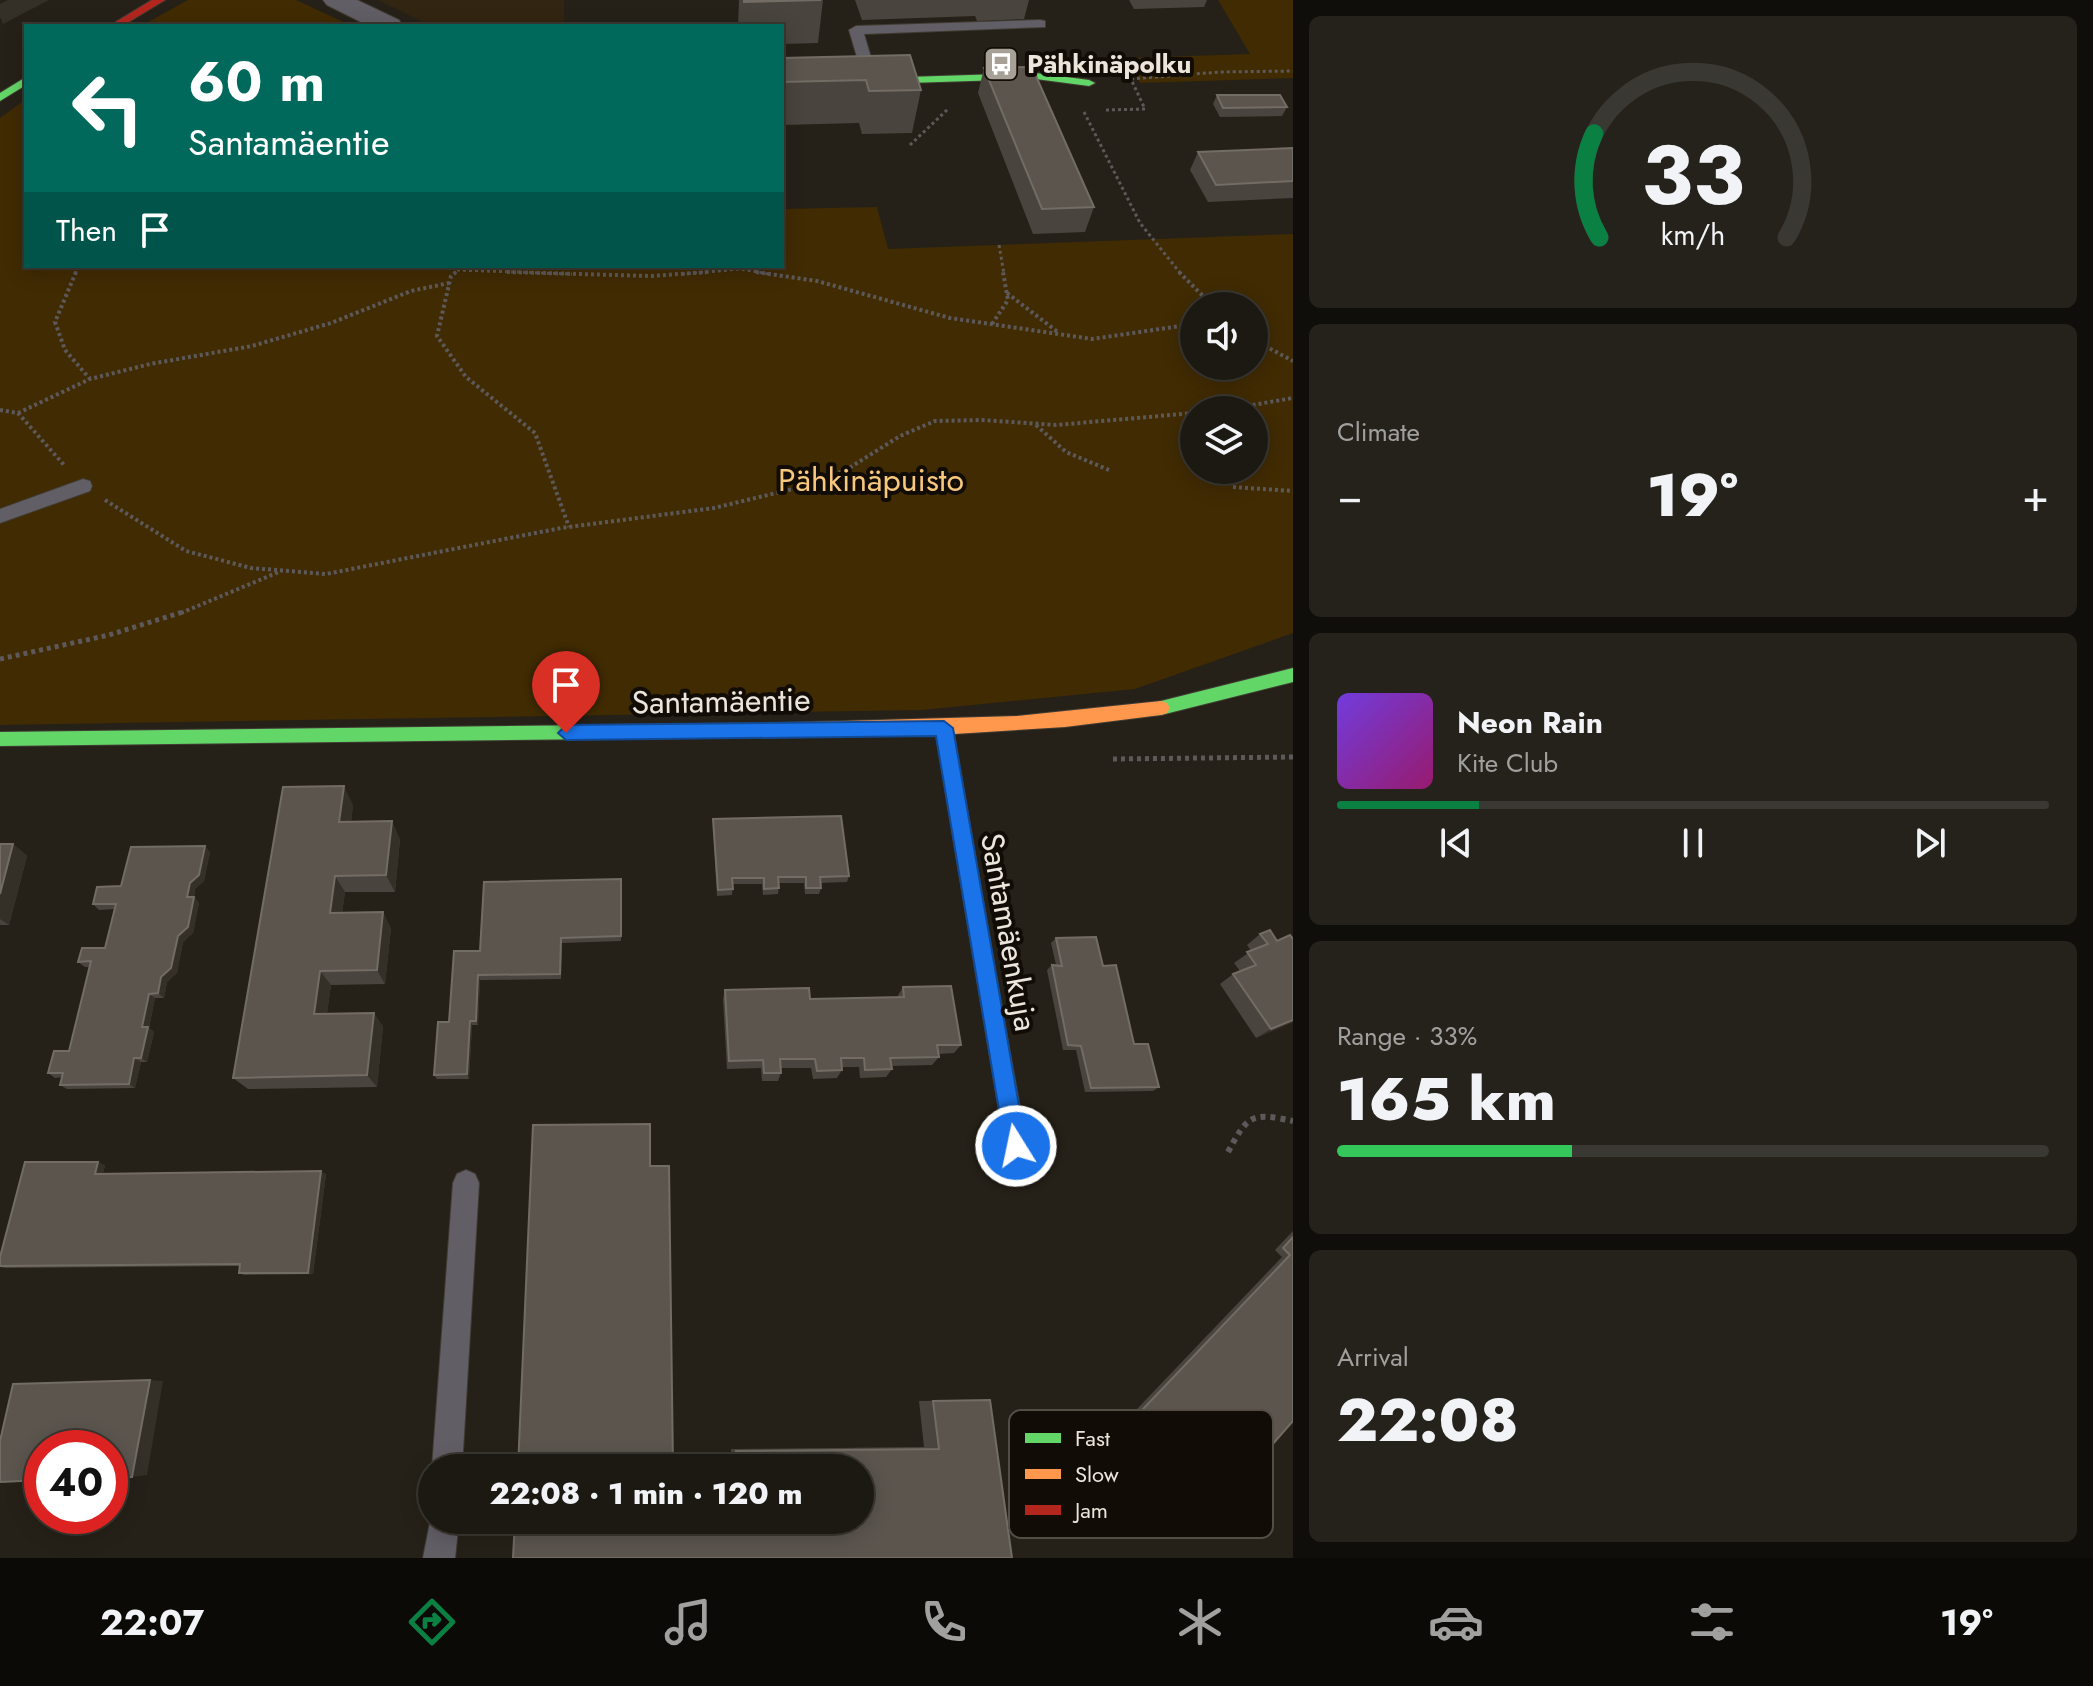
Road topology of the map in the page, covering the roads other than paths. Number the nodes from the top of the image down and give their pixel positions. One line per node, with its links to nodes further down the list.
1 (160, 0): 3 (street)
2 (336, 0): 4 (street)
3 (118, 24)
4 (386, 24)
5 (1040, 24): 7 (lane)
6 (24, 81): 10 (street)
7 (871, 81): 8 (street); 9 (street)
8 (1089, 83)
9 (784, 84)
10 (0, 98)
11 (83, 486): 12 (lane)
12 (0, 516)
13 (1293, 675): 14 (street, Santamäentie)
14 (944, 728): 15 (street, Santamäentie); 16 (street, Santamäenkuja)
15 (0, 739)
16 (1016, 1146)
17 (466, 1183): 18 (lane)
18 (448, 1454)
19 (442, 1534): 20 (lane)
20 (439, 1558)

